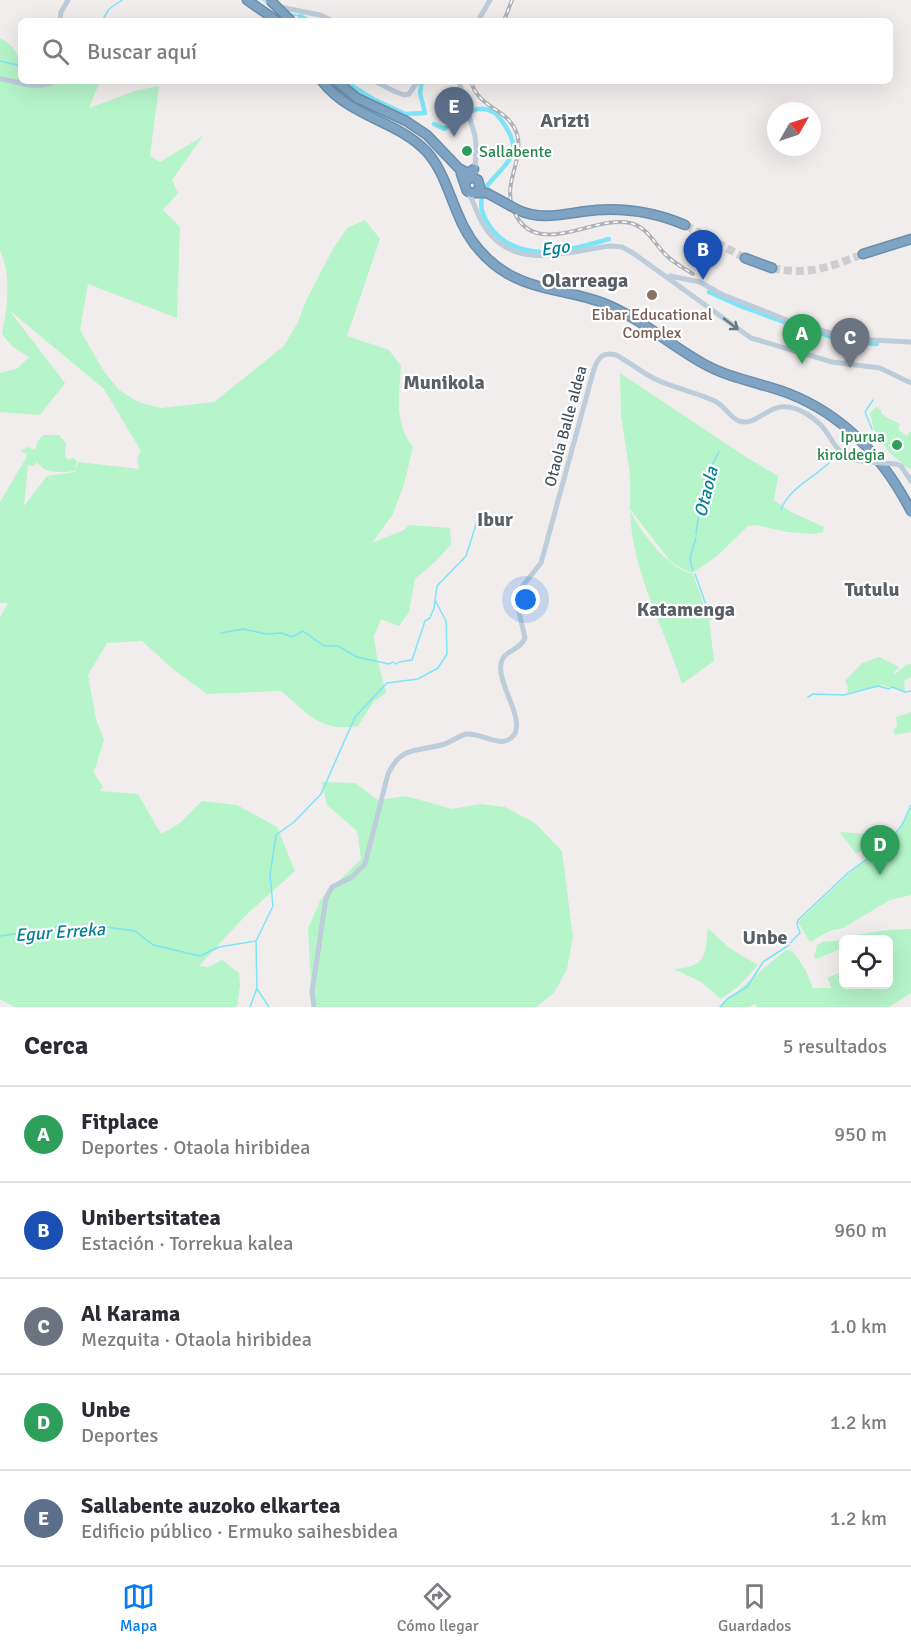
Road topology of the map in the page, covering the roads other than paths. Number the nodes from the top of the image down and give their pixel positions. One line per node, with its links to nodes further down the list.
1 (68, 0): 6 (main road)
2 (247, 0): 7 (highway)
3 (255, 0): 8 (highway)
4 (268, 0): 9 (highway, bridge); 10 (main road)
5 (490, 0): 11 (main road)
6 (60, 18)
7 (273, 18)
8 (279, 18)
9 (288, 18)
10 (326, 18)
11 (480, 18)
12 (0, 79): 13 (main road)
13 (18, 83)
14 (21, 84): 15 (main road)
15 (49, 84)
16 (325, 84): 22 (highway)
17 (330, 84): 22 (highway)
18 (340, 84): 23 (highway)
19 (380, 84): 20 (main road)
20 (416, 84)
21 (460, 84): 24 (main road)
22 (401, 130): 32 (highway)
23 (458, 168): 24 (highway); 24 (highway)
24 (475, 185): 25 (highway, bridge); 29 (main road)
25 (685, 225)
26 (911, 239): 27 (highway)
27 (863, 254)
28 (745, 258): 30 (highway)
29 (650, 266): 31 (main road); 33 (main road)
30 (772, 268)
31 (692, 280): 33 (main road); 34 (main road)
32 (567, 290): 37 (highway); 38 (highway)
33 (687, 291): 35 (main road, one-way to 35)
34 (911, 341)
35 (911, 383)
36 (911, 481): 39 (main road, Otaola Balle aldea, bridge)
37 (911, 503)
38 (911, 511)
39 (314, 1007)

